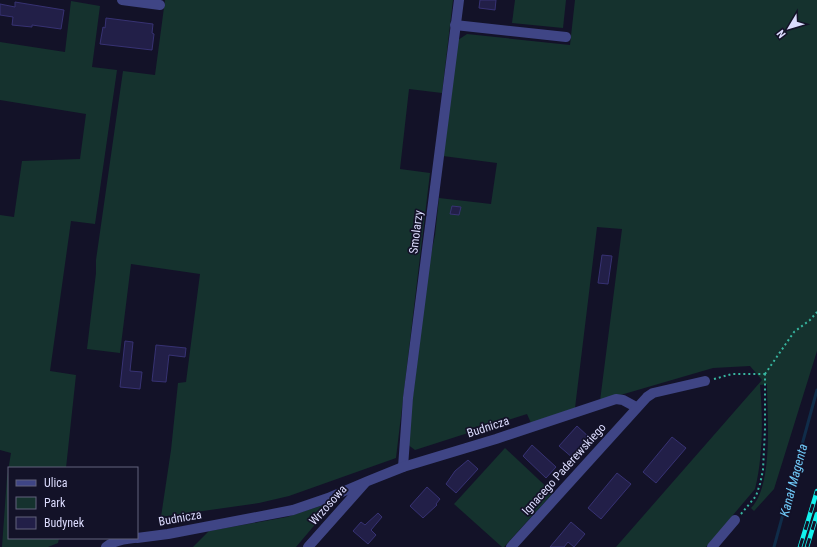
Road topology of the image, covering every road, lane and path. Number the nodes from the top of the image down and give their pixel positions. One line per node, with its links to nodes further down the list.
1 (122, 0): 3 (street)
2 (458, 0): 4 (street, Smolarzy)
3 (160, 5)
4 (455, 25): 5 (street); 10 (street, Smolarzy)
5 (566, 37)
6 (817, 312): 7 (path)
7 (765, 374): 8 (path); 12 (path)
8 (705, 381): 9 (street)
9 (636, 407): 10 (street, Budnicza); 17 (street, Ignacego Paderewskiego)
10 (403, 467): 11 (street, Budnicza)
11 (368, 480): 13 (street, Budnicza); 16 (street, Wrzosowa)
12 (735, 520): 18 (street)
13 (138, 538)
14 (129, 539): 15 (street)
15 (106, 547)
16 (308, 547)
17 (511, 547)
18 (712, 547)

